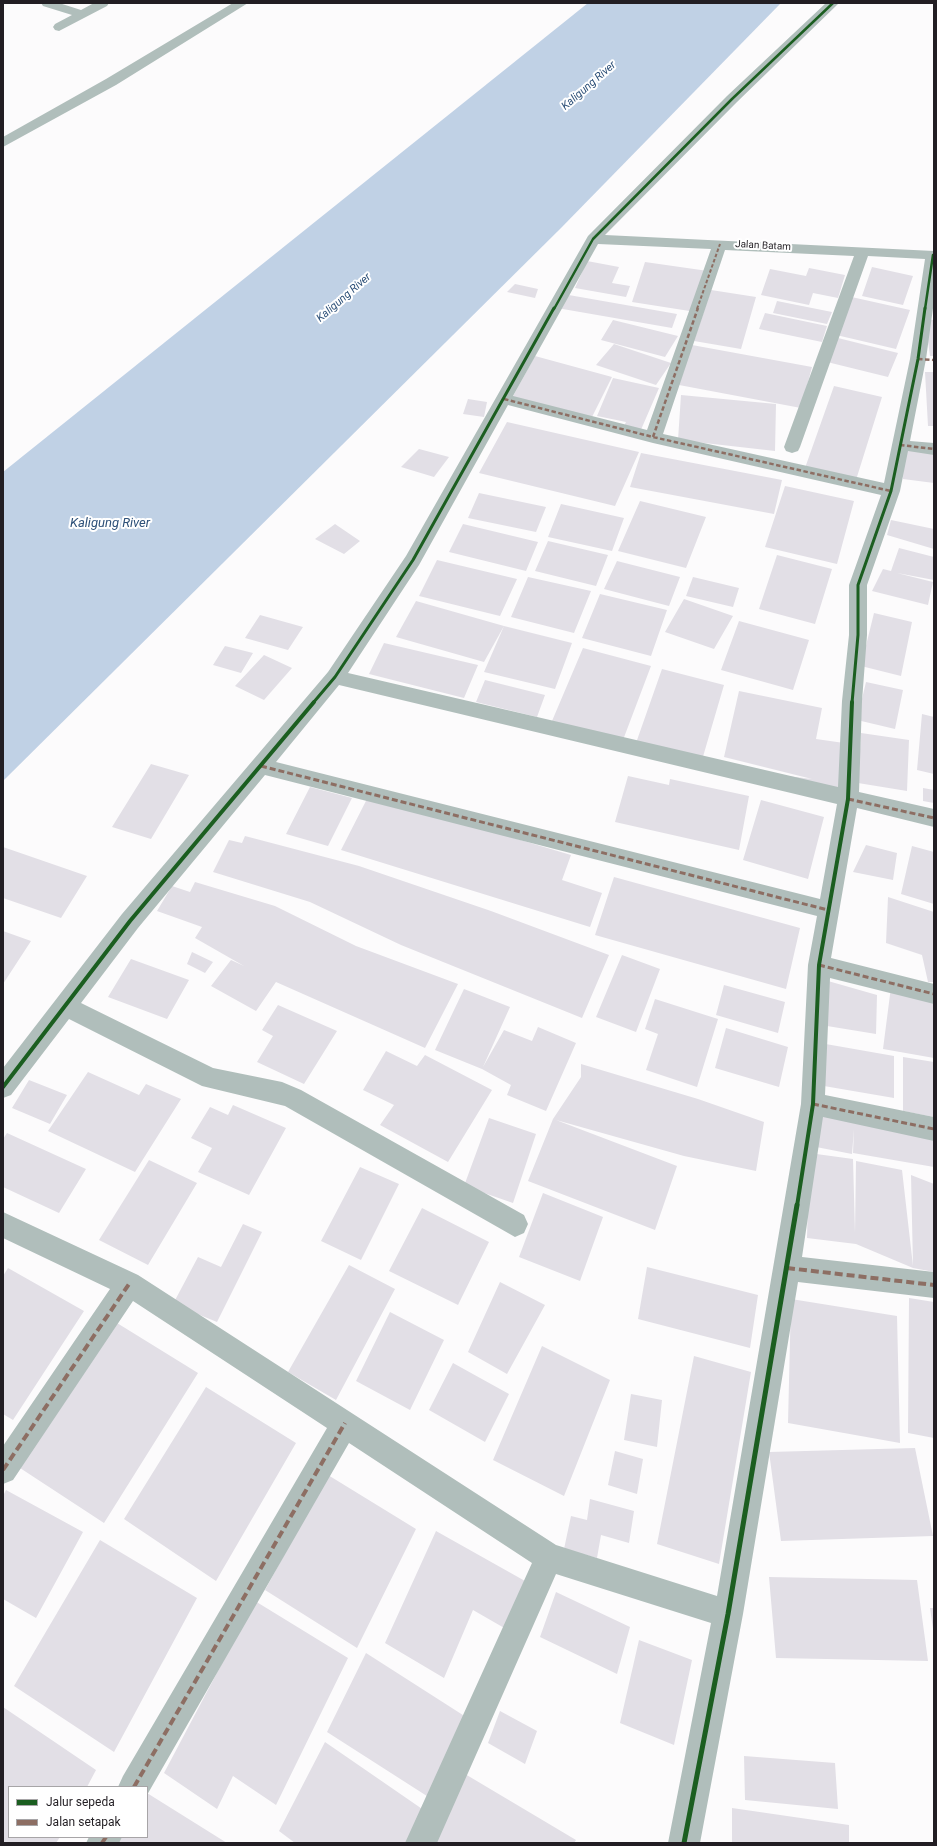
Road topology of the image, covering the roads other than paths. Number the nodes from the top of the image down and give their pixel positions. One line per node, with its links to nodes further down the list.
1 (47, 3): 5 (street)
2 (103, 3): 5 (street)
3 (242, 3): 7 (street)
4 (833, 3): 8 (street)
5 (82, 14): 6 (street)
6 (59, 27)
7 (3, 142)
8 (593, 239): 9 (street, Jalan Batam); 13 (street)
9 (720, 244): 10 (street, Jalan Batam); 14 (street)
10 (863, 252): 11 (street, Jalan Batam); 16 (street)
11 (933, 255): 12 (street)
12 (926, 360): 15 (street)
13 (504, 399): 14 (street); 19 (street)
14 (653, 437): 18 (street)
15 (900, 445): 17 (street); 18 (street)
16 (792, 447)
17 (934, 449)
18 (891, 491): 21 (street)
19 (335, 678): 20 (street); 21 (street)
20 (261, 766): 23 (street); 26 (street)
21 (848, 799): 22 (street); 23 (street)
22 (934, 818)
23 (828, 910): 24 (street)
24 (819, 965): 25 (street); 28 (street)
25 (934, 994)
26 (65, 1006): 27 (street); 30 (street)
27 (3, 1087)
28 (813, 1104): 29 (street); 32 (street)
29 (934, 1129)
30 (515, 1224)
31 (3, 1225): 33 (street)
32 (787, 1268): 34 (street); 38 (street)
33 (129, 1284): 35 (street); 36 (street)
34 (934, 1285)
35 (345, 1423): 37 (street); 39 (street)
36 (3, 1470)
37 (549, 1557): 38 (street); 40 (street)
38 (728, 1614): 41 (street)
39 (135, 1786)
40 (421, 1843)
41 (684, 1843)

